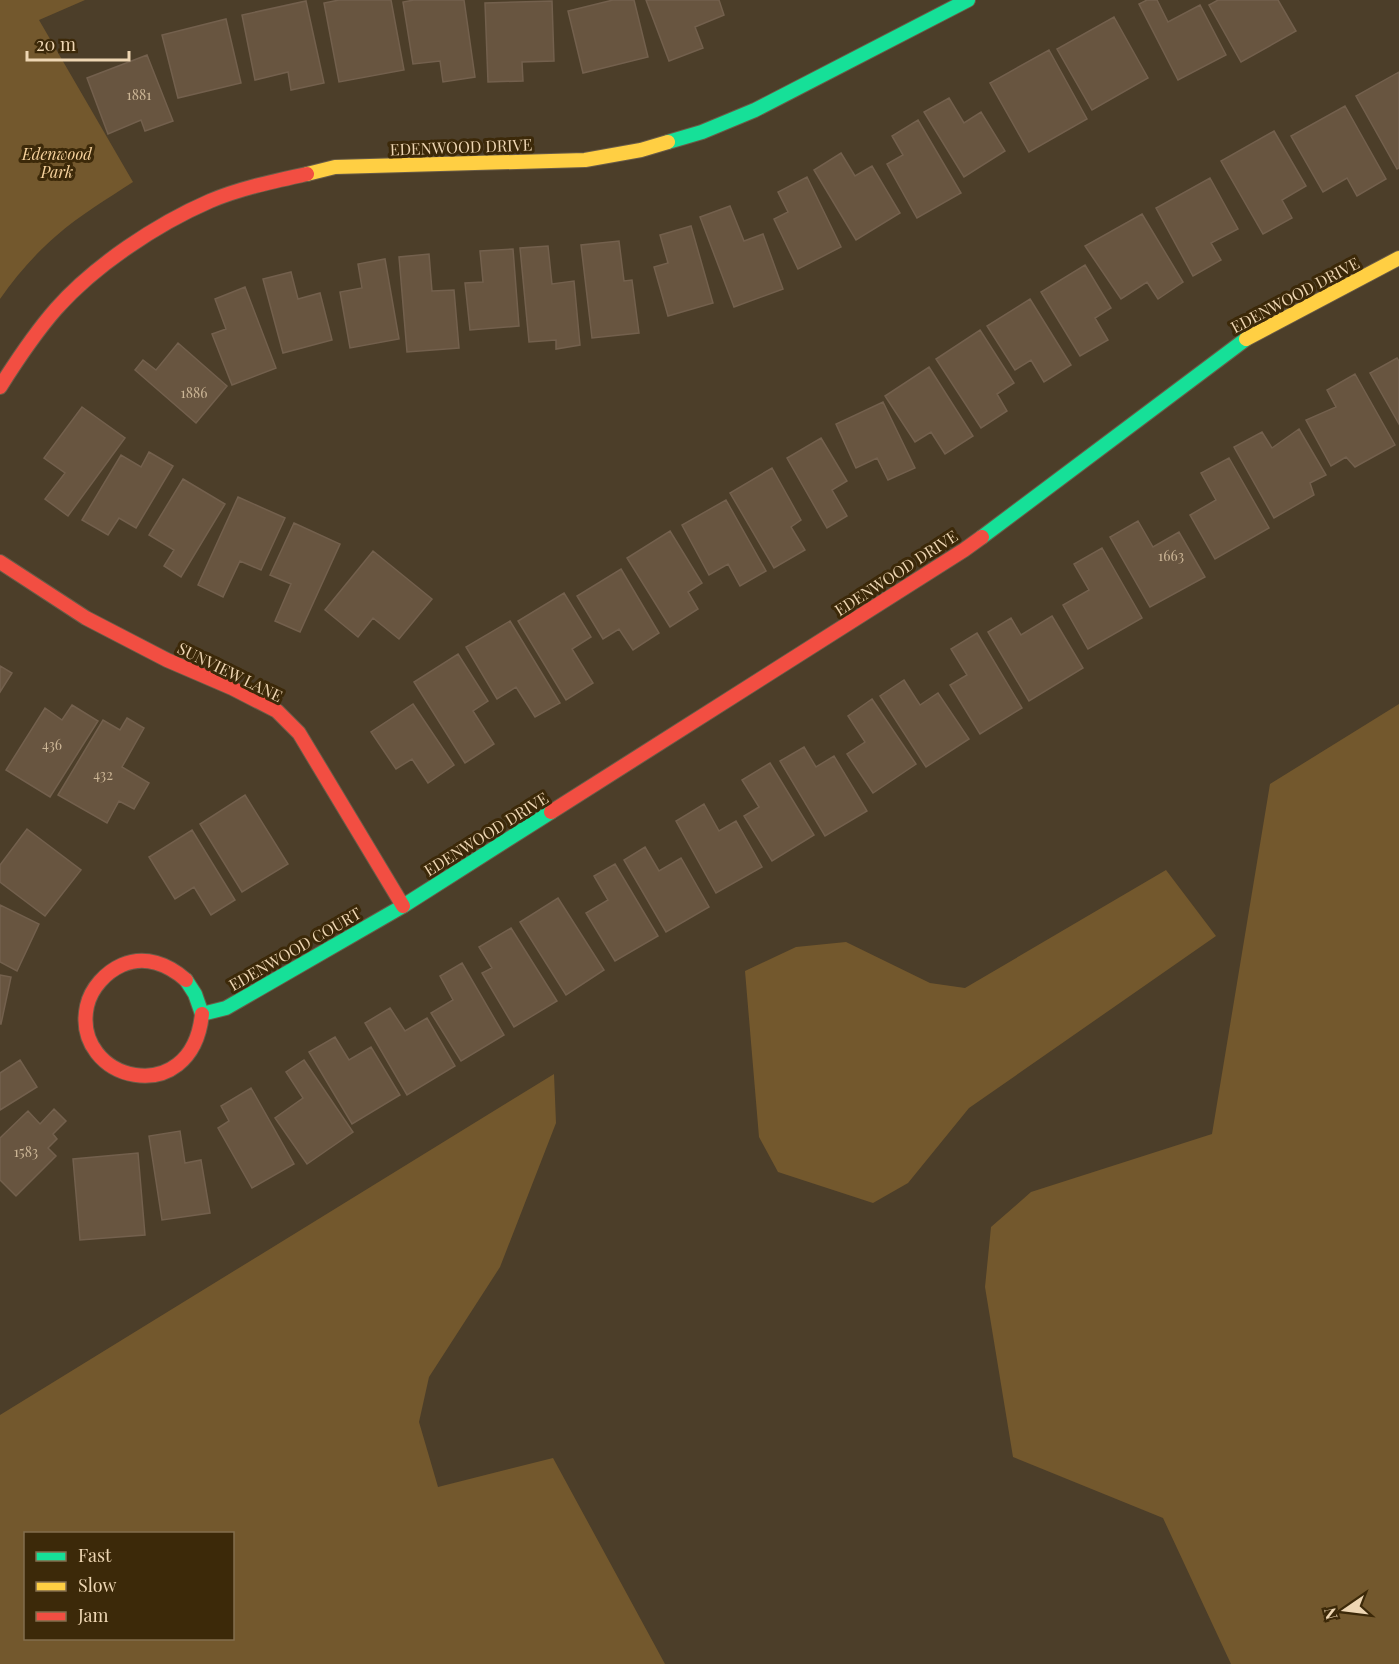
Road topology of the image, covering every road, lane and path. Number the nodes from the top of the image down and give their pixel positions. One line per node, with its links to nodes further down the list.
1 (968, 0): 3 (street, EDENWOOD DRIVE)
2 (1399, 258): 5 (street, EDENWOOD DRIVE)
3 (0, 387)
4 (0, 562): 5 (street, SUNVIEW LANE)
5 (403, 906): 6 (street, EDENWOOD COURT)
6 (202, 1014): 6 (street)

